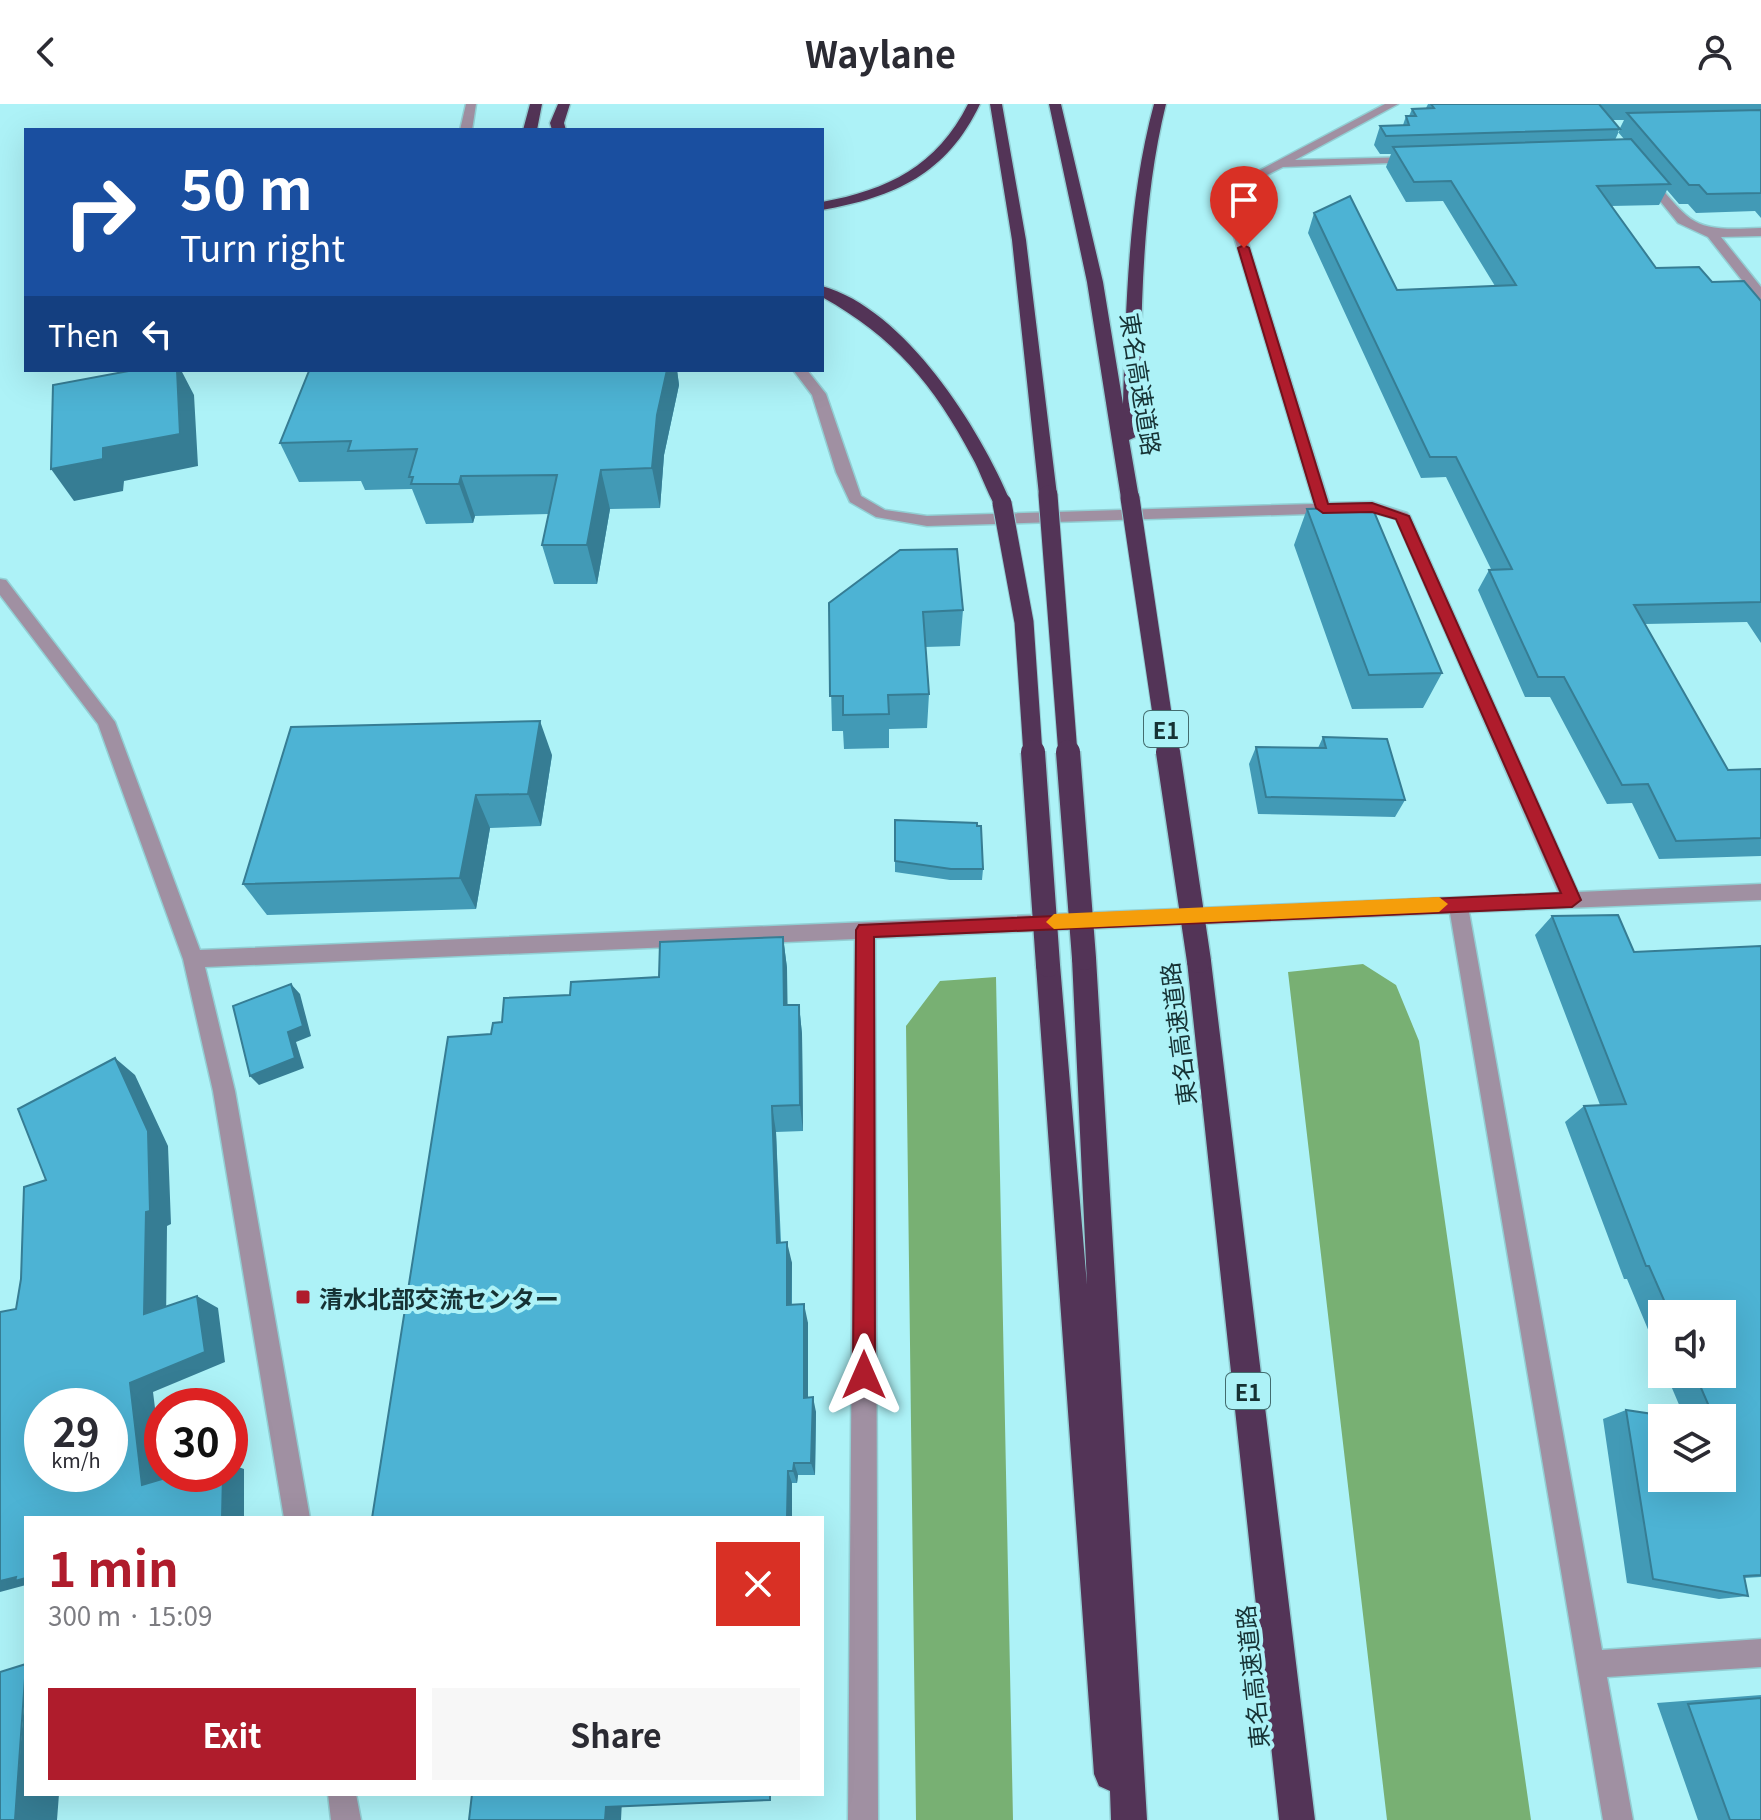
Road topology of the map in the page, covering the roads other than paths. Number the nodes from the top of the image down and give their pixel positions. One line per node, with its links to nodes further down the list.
1 (471, 104): 9 (street)
2 (536, 104): 10 (highway)
3 (564, 104): 11 (highway)
4 (974, 104): 15 (highway)
5 (996, 104): 36 (highway, bridge)
6 (1055, 104): 21 (highway, 東名高速道路 / E1)
7 (1160, 104): 21 (highway)
8 (1393, 104): 14 (street)
9 (466, 128)
10 (530, 128)
11 (558, 128)
12 (1420, 160): 14 (street)
13 (1635, 164): 17 (street)
14 (1278, 165): 22 (street)
15 (824, 206)
16 (1761, 232): 17 (street)
17 (1712, 234): 19 (street)
18 (824, 292): 35 (highway, bridge)
19 (1761, 295)
20 (802, 372): 22 (street)
21 (1130, 498): 37 (highway, 東名高速道路 / E1, bridge)
22 (1323, 508): 25 (street)
23 (0, 584): 28 (street)
24 (1761, 892): 25 (street)
25 (1572, 900): 26 (street)
26 (1458, 904): 27 (street); 31 (street)
27 (865, 930): 28 (street); 34 (street)
28 (193, 959): 29 (street)
29 (297, 1516)
30 (1761, 1653): 31 (street)
31 (1591, 1664): 38 (street)
32 (342, 1796): 33 (street)
33 (346, 1820)
34 (863, 1820)
35 (1115, 1820)
36 (1129, 1820)
37 (1297, 1820)
38 (1618, 1820)

